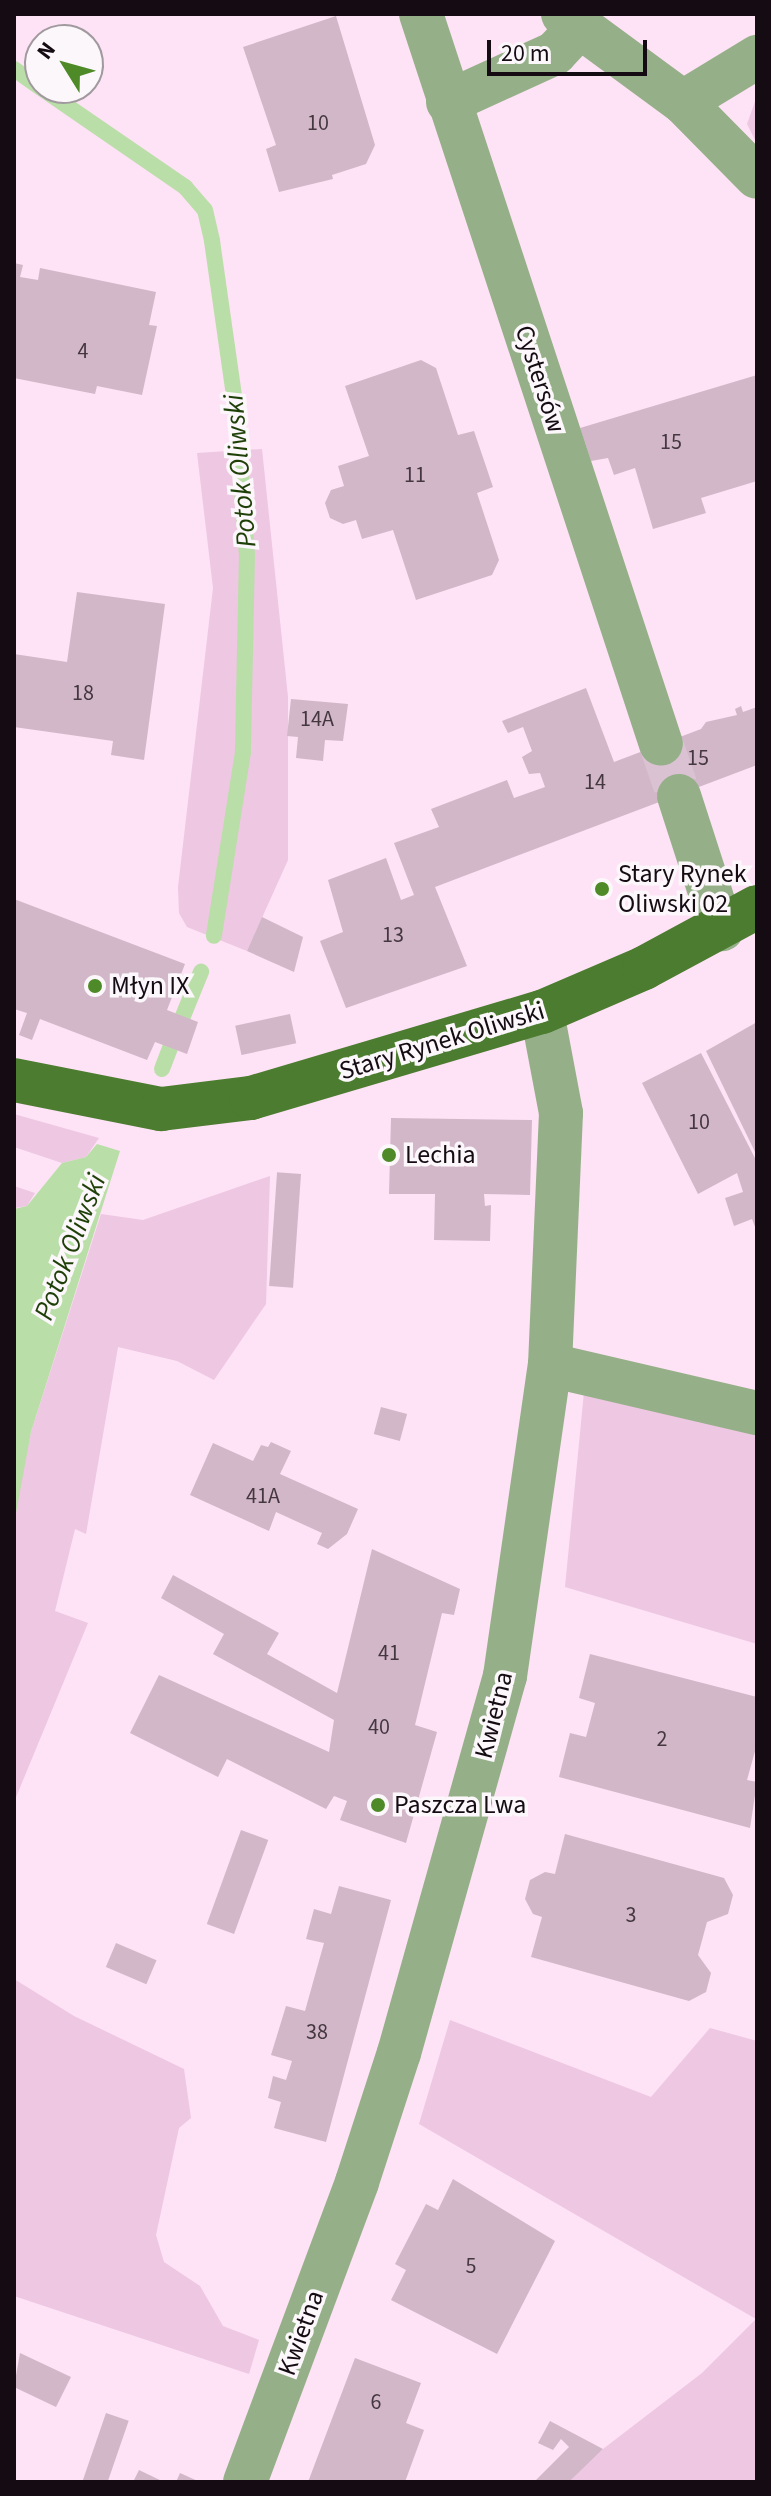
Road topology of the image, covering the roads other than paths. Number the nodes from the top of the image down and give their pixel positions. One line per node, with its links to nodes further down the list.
1 (421, 14): 4 (street, Cystersów)
2 (571, 20): 4 (street); 5 (street)
3 (757, 57): 5 (street)
4 (448, 102): 7 (street, Cystersów)
5 (683, 102): 6 (street)
6 (757, 177)
7 (661, 744)
8 (679, 796): 9 (street)
9 (740, 918): 10 (main road, Stary Rynek Oliwski)
10 (542, 1012): 11 (main road, Stary Rynek Oliwski); 12 (street, Kwietna)
11 (14, 1080)
12 (550, 1365): 13 (street); 14 (street, Kwietna)
13 (757, 1413)
14 (245, 2482)

